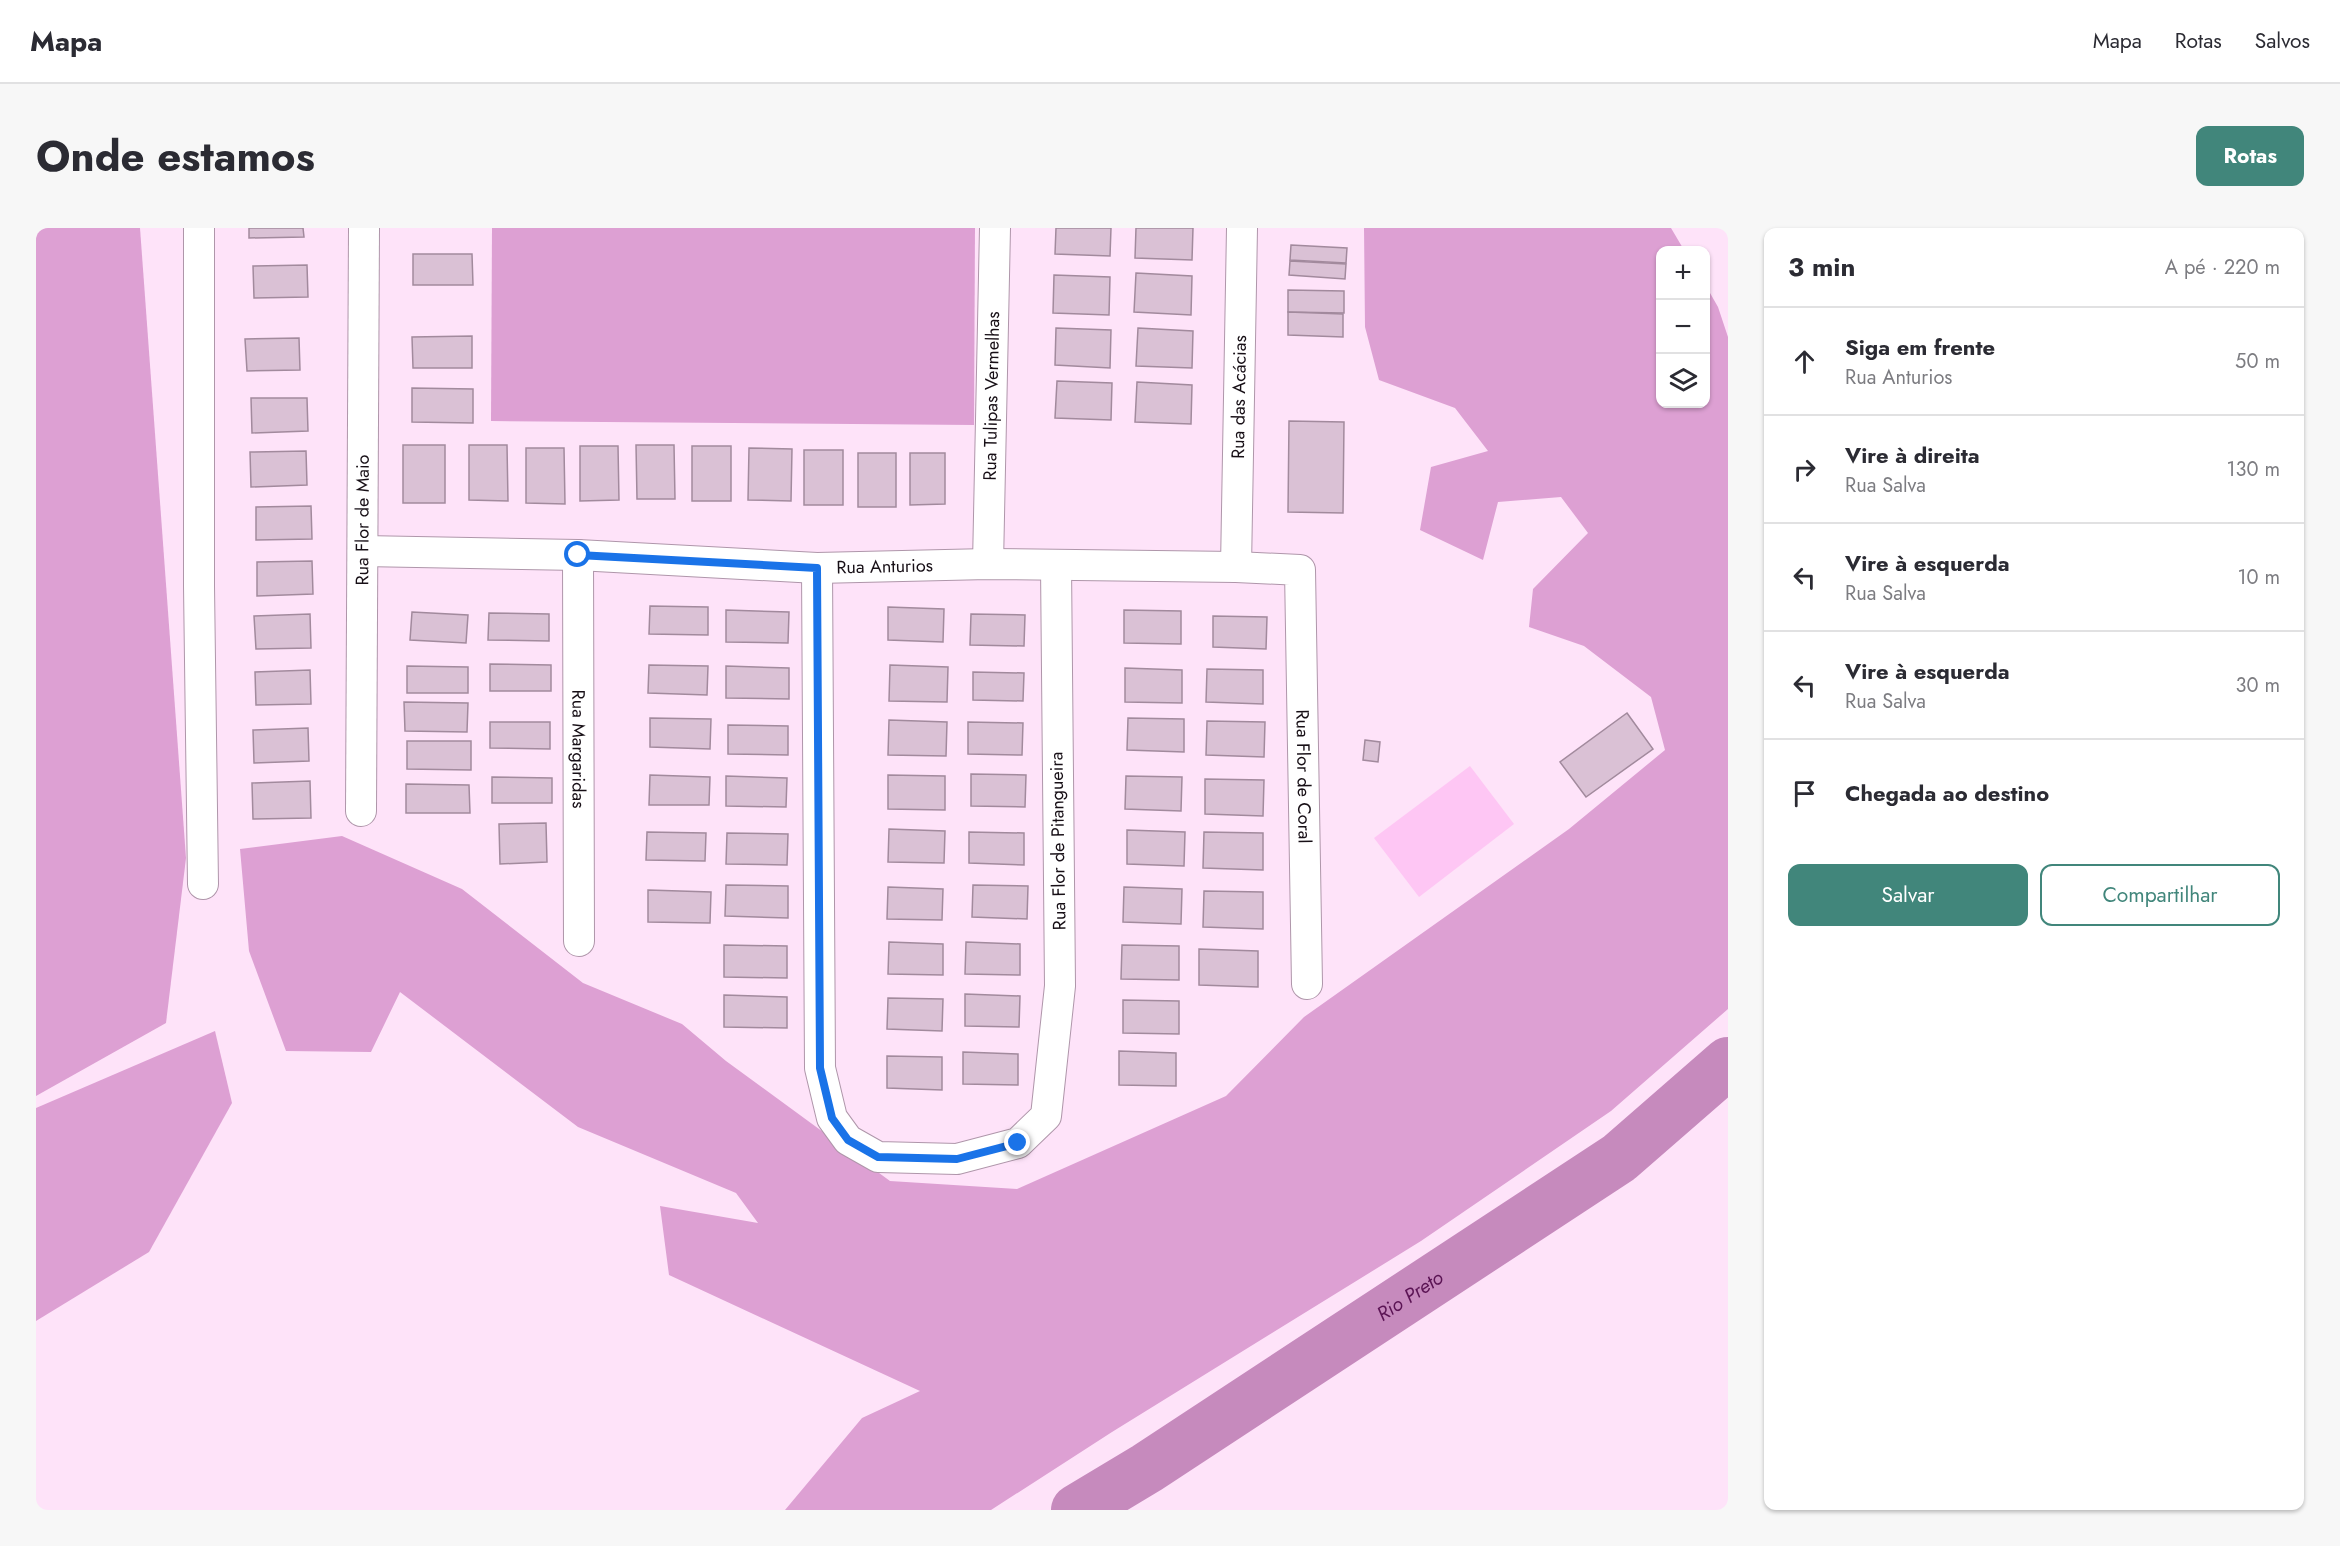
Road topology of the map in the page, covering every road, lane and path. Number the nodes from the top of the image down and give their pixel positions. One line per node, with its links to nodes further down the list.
1 (199, 228): 13 (street)
2 (364, 228): 5 (street, Rua Flor de Maio)
3 (995, 228): 7 (street, Rua Tulipas Vermelhas)
4 (1242, 228): 9 (street, Rua das Acácias)
5 (363, 551): 6 (street, Rua Anturios); 12 (street, Rua Flor de Maio)
6 (578, 555): 10 (street, Rua Anturios); 14 (street, Rua Margaridas)
7 (988, 564): 8 (street, Rua Anturios); 10 (street, Rua Anturios)
8 (1056, 565): 9 (street, Rua Anturios); 10 (street, Rua Flor de Pitangueira)
9 (1236, 567): 11 (street, Rua Anturios)
10 (817, 568)
11 (1300, 570): 15 (street, Rua Flor de Coral)
12 (362, 812)
13 (203, 884)
14 (579, 941)
15 (1307, 984)

